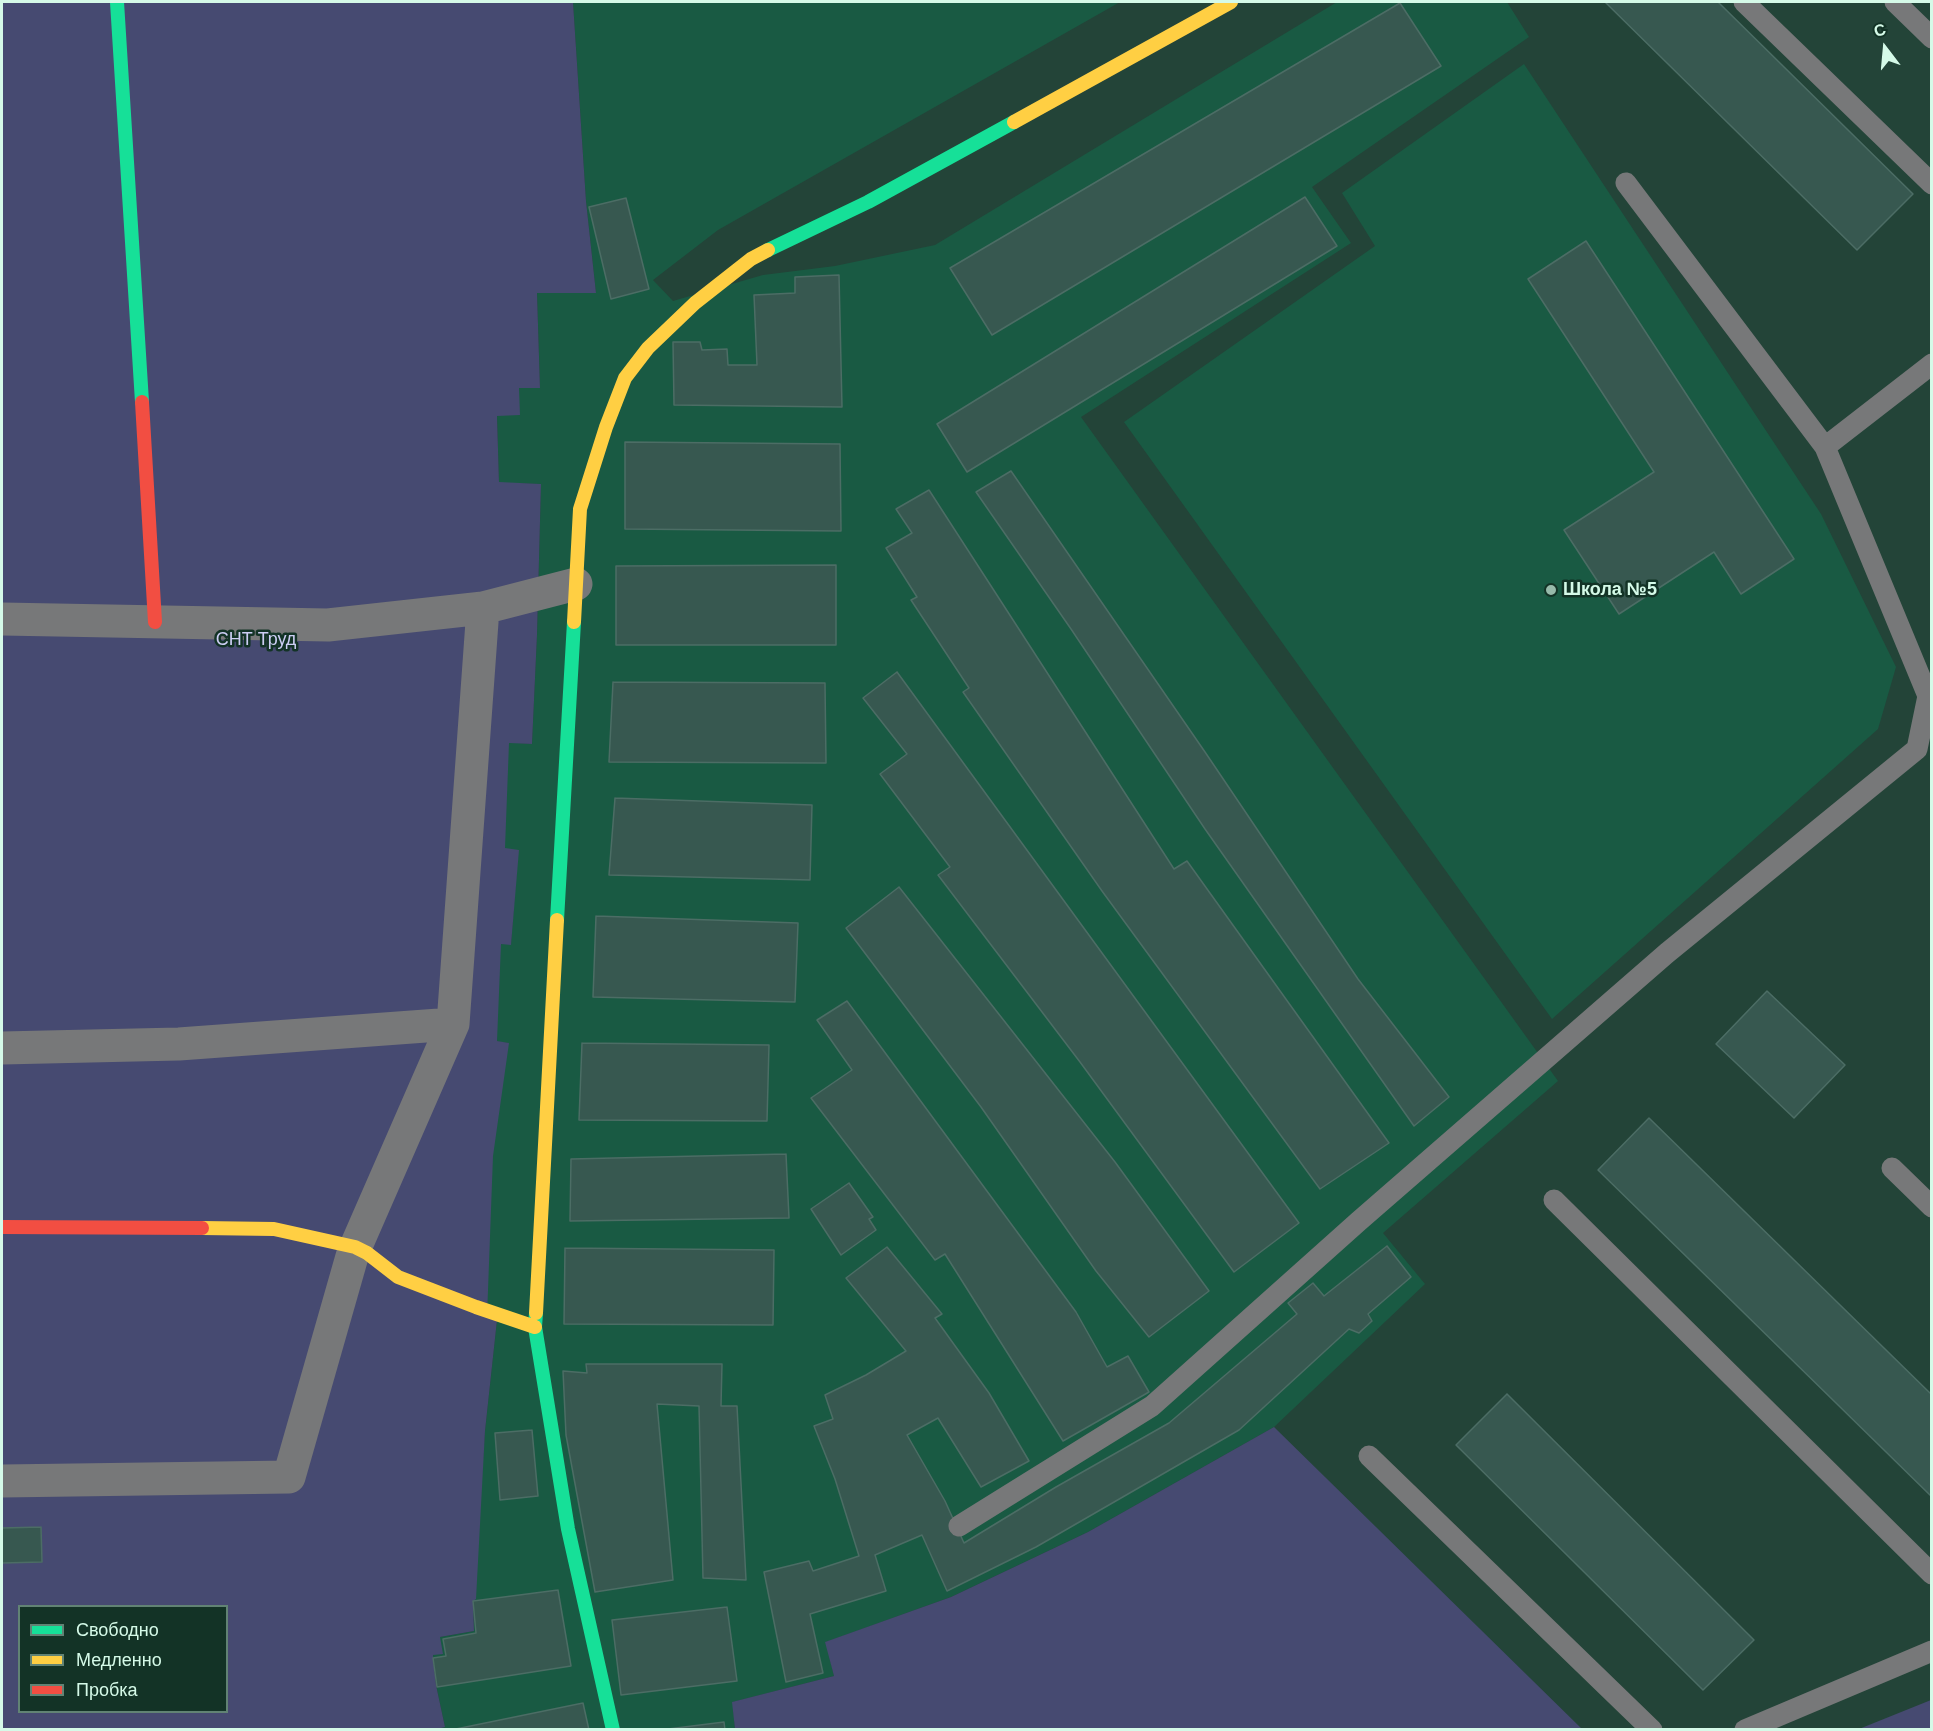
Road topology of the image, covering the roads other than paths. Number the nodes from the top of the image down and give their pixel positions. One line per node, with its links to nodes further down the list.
1 (117, 2): 13 (street)
2 (1231, 2): 10 (street)
3 (1744, 2): 7 (lane)
4 (1895, 2): 5 (lane)
5 (1932, 38)
6 (1626, 183): 9 (lane)
7 (1932, 184)
8 (1929, 371): 9 (lane)
9 (1825, 447): 24 (lane)
10 (576, 584): 11 (street); 21 (street)
11 (483, 608): 13 (street); 14 (street)
12 (2, 618): 13 (street)
13 (155, 622)
14 (453, 1024): 15 (street); 20 (street)
15 (2, 1048)
16 (1892, 1168): 18 (lane)
17 (1554, 1200): 25 (lane)
18 (1932, 1207)
19 (2, 1227): 20 (street)
20 (355, 1247): 21 (street); 23 (street)
21 (535, 1327): 27 (street)
22 (1369, 1456): 28 (lane)
23 (2, 1481)
24 (959, 1526)
25 (1932, 1574)
26 (1932, 1651): 29 (lane)
27 (612, 1730)
28 (1652, 1730)
29 (1745, 1730)

